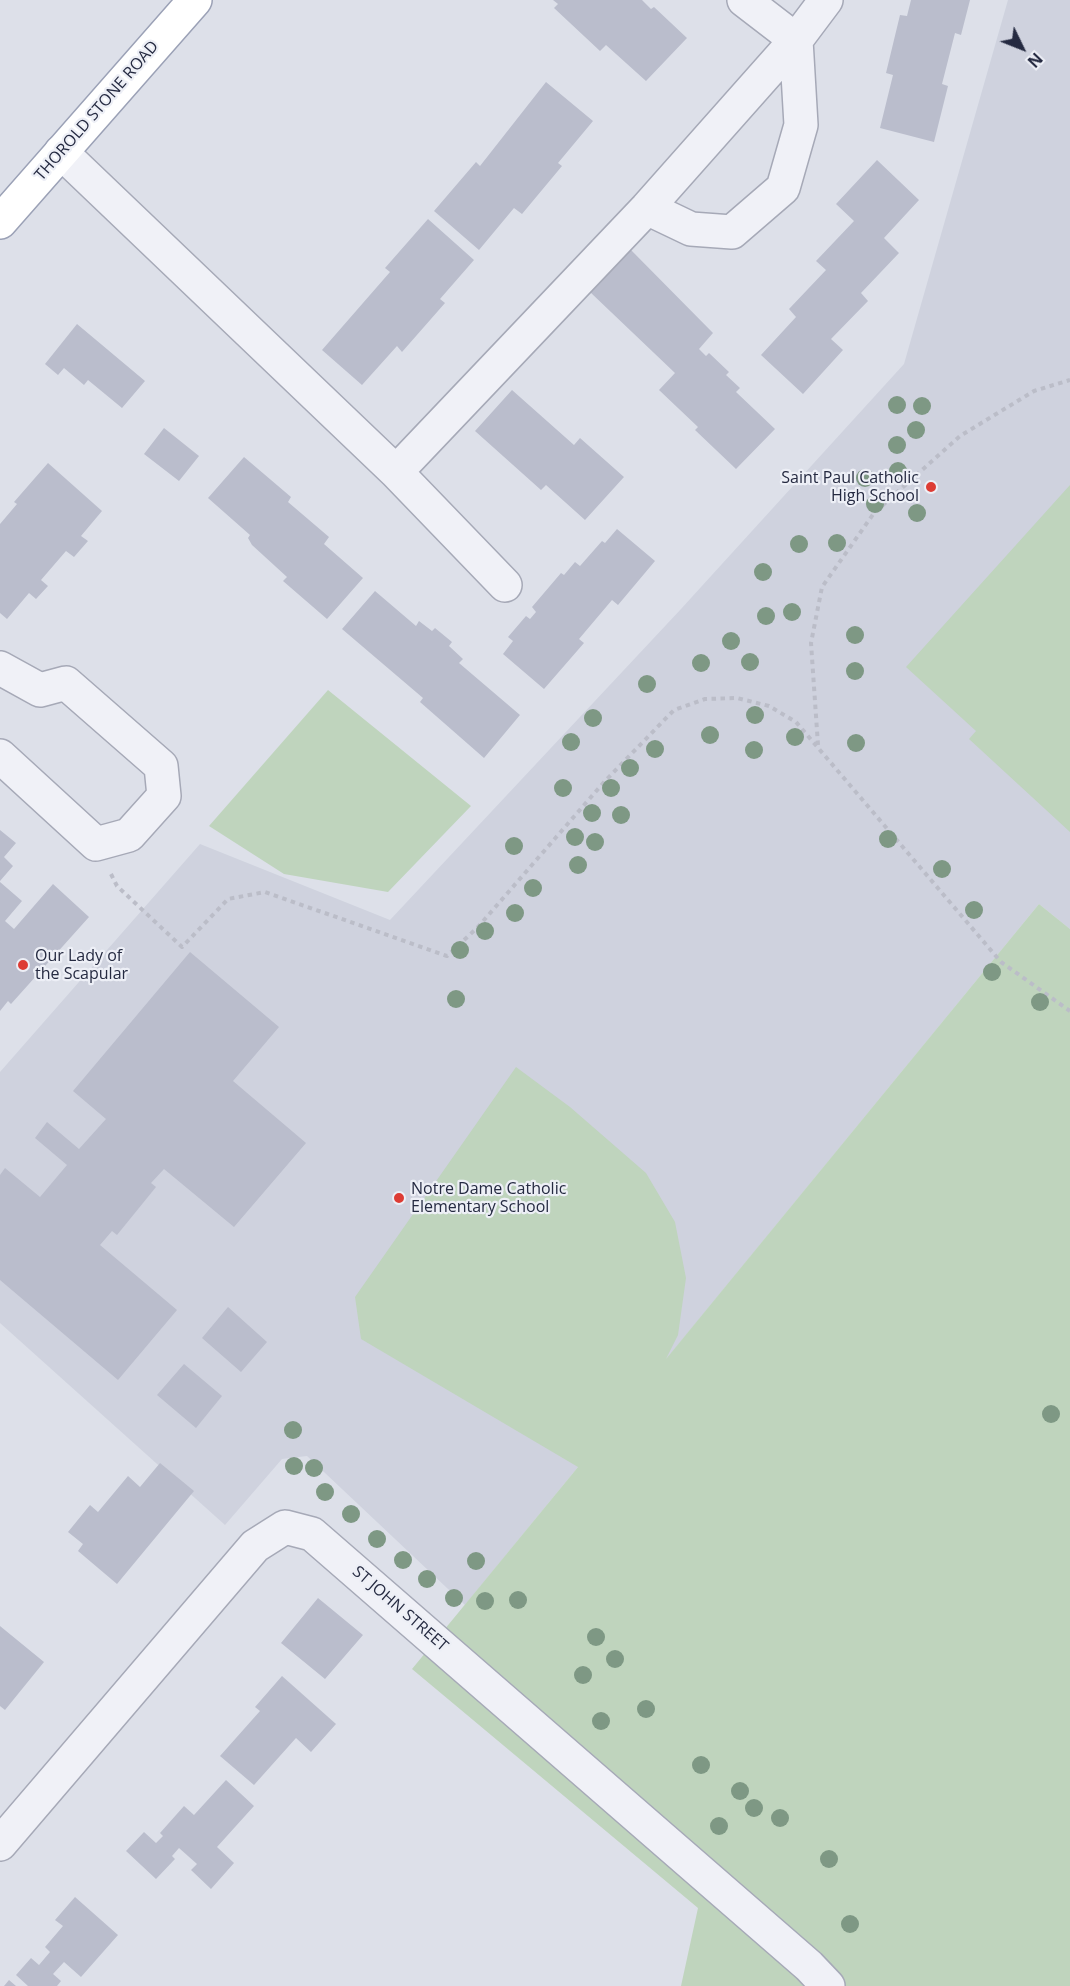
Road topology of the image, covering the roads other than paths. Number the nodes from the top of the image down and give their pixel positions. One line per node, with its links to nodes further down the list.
1 (195, 0): 5 (main road, THOROLD STONE ROAD)
2 (744, 0): 4 (street)
3 (825, 0): 4 (street)
4 (796, 40): 6 (street); 6 (street)
5 (61, 152): 7 (main road, THOROLD STONE ROAD); 8 (street)
6 (647, 208): 8 (street)
7 (0, 222)
8 (396, 472): 9 (street)
9 (505, 585)
10 (0, 668): 11 (street)
11 (0, 756)
12 (0, 1844): 13 (street, ST JOHN STREET)
13 (828, 1986)

